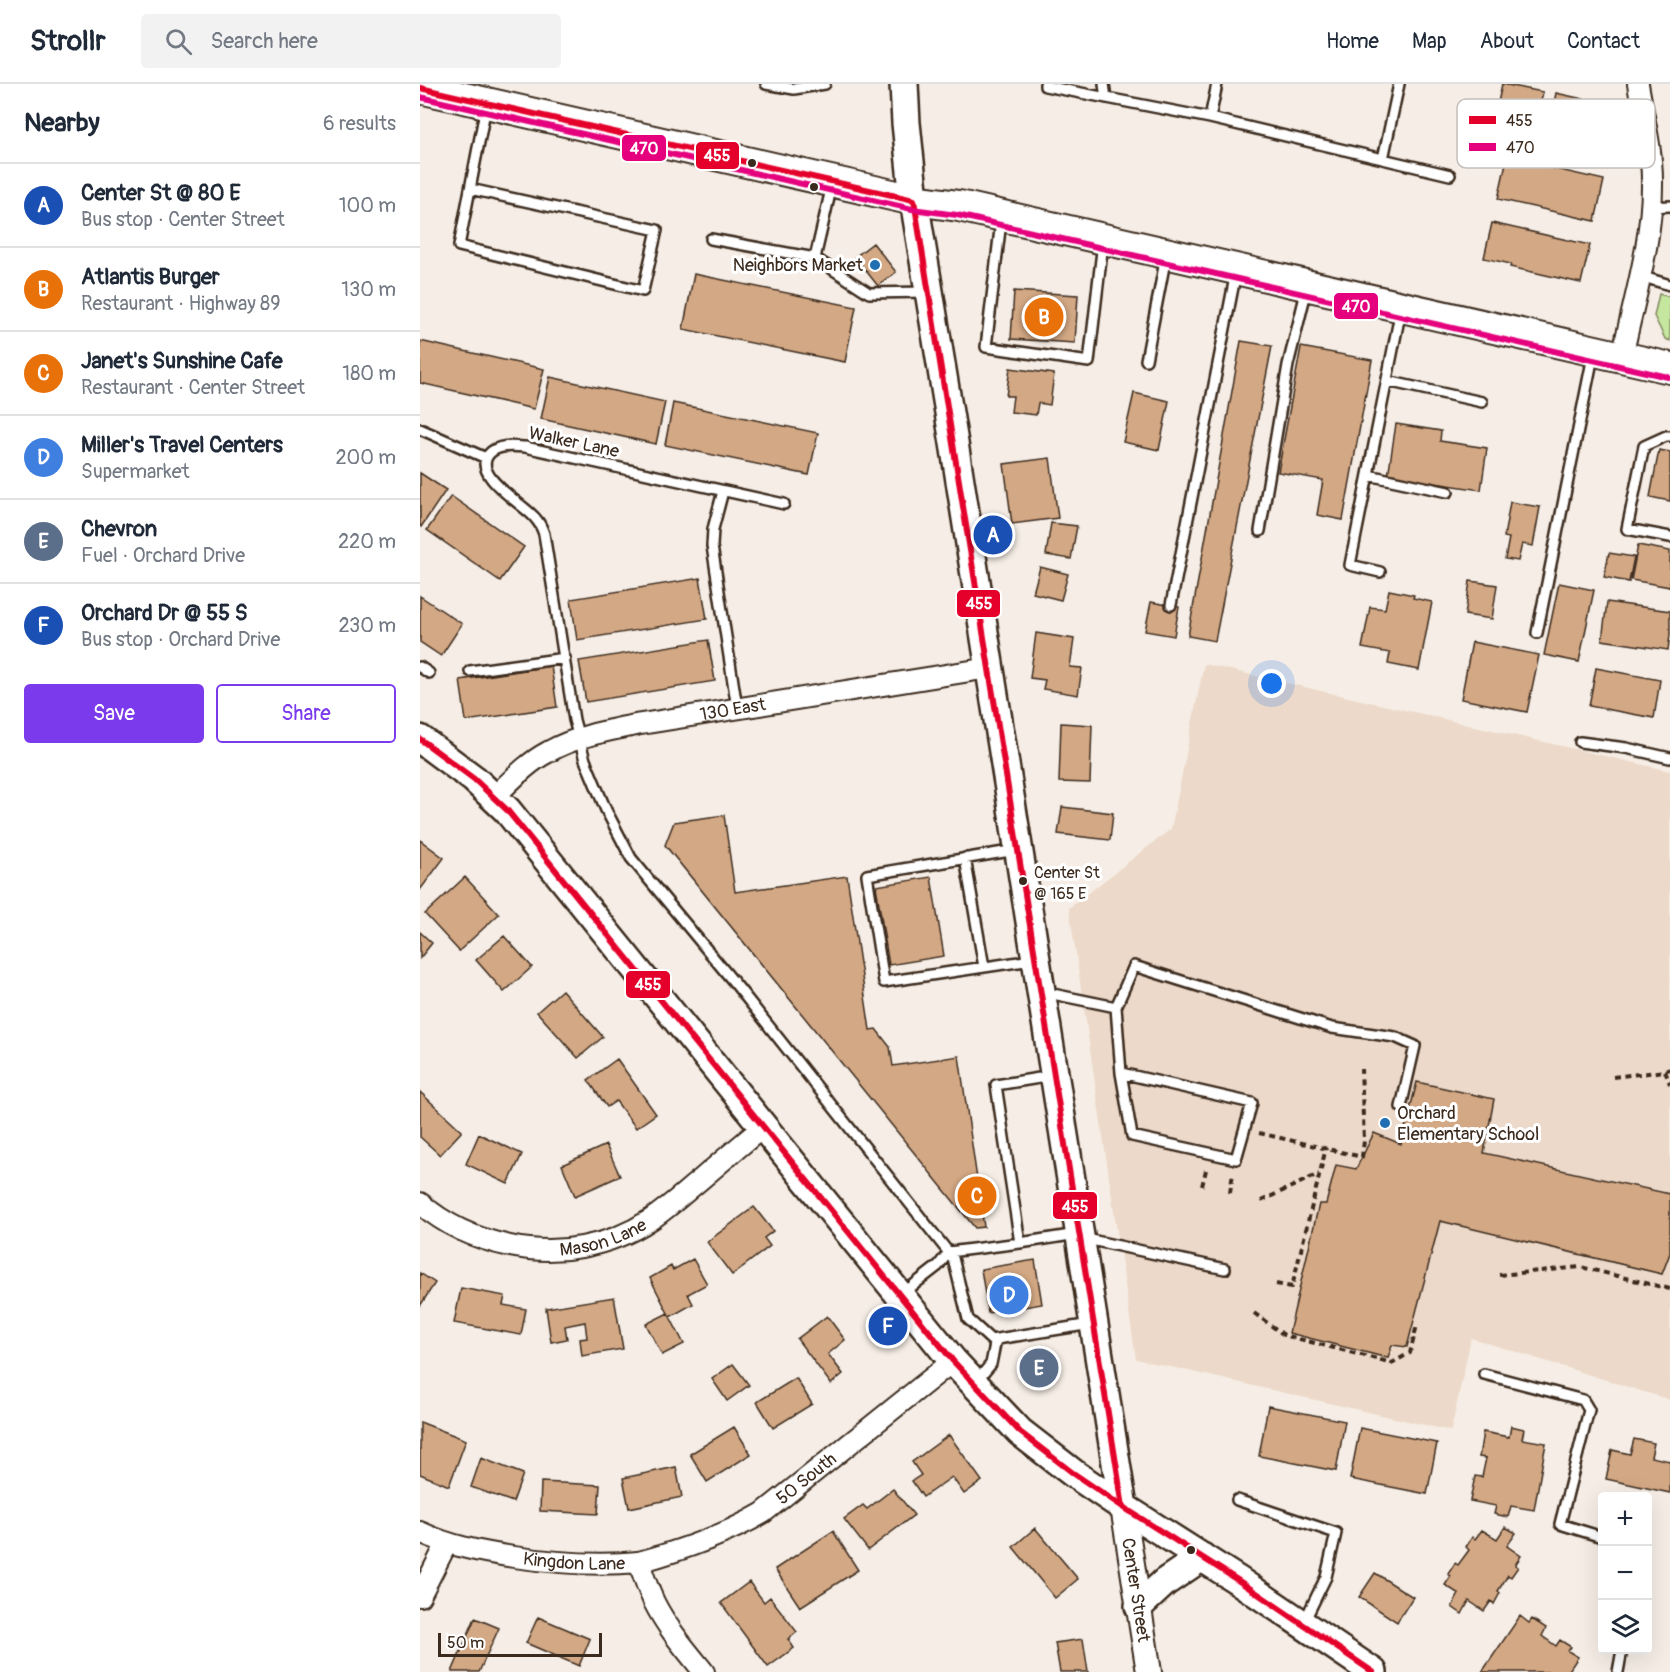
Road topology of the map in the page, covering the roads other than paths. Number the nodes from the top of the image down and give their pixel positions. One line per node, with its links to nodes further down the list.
1 (766, 84): 2 (lane)
2 (825, 84)
3 (904, 84): 19 (main road, Center Street)
4 (1045, 84): 10 (lane)
5 (1104, 84): 10 (lane)
6 (1217, 84): 13 (lane)
7 (1399, 84): 14 (lane)
8 (1638, 84): 11 (street)
9 (420, 88): 12 (main road)
10 (1106, 98): 13 (lane)
11 (1641, 99)
12 (486, 103): 17 (main road); 18 (lane)
13 (1210, 118): 14 (lane)
14 (1383, 159): 16 (lane)
15 (1652, 168): 20 (street)
16 (1450, 175)
17 (832, 182): 19 (main road); 25 (lane)
18 (470, 189): 18 (lane)
19 (914, 200): 21 (main road); 30 (main road, Center Street)
20 (1660, 207): 27 (street)
21 (1001, 216): 23 (main road); 23 (lane)
22 (711, 239): 25 (lane)
23 (1103, 239): 24 (main road)
24 (1166, 254): 26 (main road); 33 (lane)
25 (815, 258): 30 (lane)
26 (1236, 270): 29 (main road); 47 (lane)
27 (1640, 276): 28 (lane); 32 (street)
28 (1670, 285)
29 (1308, 286): 31 (main road); 44 (lane)
30 (928, 292): 51 (main road, Center Street)
31 (1402, 307): 32 (main road); 35 (lane)
32 (1608, 354): 34 (main road); 48 (lane)
33 (1146, 360)
34 (1670, 368)
35 (1387, 381): 36 (lane); 40 (lane)
36 (1482, 402)
37 (420, 429): 39 (lane)
38 (1670, 436): 45 (lane)
39 (486, 458): 41 (lane, Walker Lane); 49 (lane)
40 (1368, 475): 42 (lane); 46 (lane)
41 (723, 491): 43 (lane, Walker Lane); 54 (lane)
42 (1448, 492)
43 (784, 504)
44 (1260, 531)
45 (1670, 537)
46 (1380, 572)
47 (1171, 605)
48 (1537, 633)
49 (565, 658): 52 (lane); 56 (lane)
50 (420, 667): 53 (lane)
51 (989, 668): 54 (street, 130 East); 60 (main road, Center Street)
52 (470, 671)
53 (429, 673)
54 (737, 708): 56 (street, 130 East)
55 (420, 739): 59 (main road)
56 (579, 740): 59 (street, 130 East); 73 (lane)
57 (1580, 742): 58 (lane)
58 (1670, 758)
59 (494, 796): 69 (main road)
60 (1018, 849): 61 (lane); 62 (main road, Center Street)
61 (965, 858): 63 (lane); 63 (lane)
62 (1036, 959): 63 (lane); 64 (main road, Center Street)
63 (984, 967)
64 (1041, 992): 65 (lane); 67 (main road, Center Street)
65 (1116, 1007): 66 (lane); 68 (lane)
66 (1121, 1072): 66 (lane)
67 (1054, 1076): 71 (main road, Center Street); 72 (lane)
68 (1401, 1107)
69 (764, 1127): 70 (street, Mason Lane); 75 (main road)
70 (420, 1203)
71 (1080, 1236): 72 (lane); 74 (lane); 76 (main road, Center Street)
72 (1020, 1243): 73 (lane)
73 (949, 1252): 75 (lane); 77 (lane)
74 (1225, 1269)
75 (901, 1295): 78 (main road)
76 (1094, 1323): 77 (lane); 82 (main road, Center Street)
77 (996, 1340): 80 (lane)
78 (953, 1361): 80 (main road); 87 (street, 50 South)
79 (1485, 1374): 84 (lane)
80 (974, 1384): 82 (main road)
81 (1237, 1500): 90 (lane)
82 (1123, 1507): 86 (main road); 89 (street, Center Street)
83 (420, 1532): 85 (street, Kingdon Lane)
84 (1598, 1537)
85 (447, 1544): 87 (street, Kingdon Lane); 88 (street)
86 (1202, 1557): 89 (main road); 90 (main road)
87 (639, 1562): 92 (street, Kingdon Lane)
88 (420, 1596)
89 (1139, 1606): 93 (street, Center Street)
90 (1303, 1624): 94 (main road)
91 (1621, 1654): 95 (lane)
92 (704, 1672)
93 (1149, 1672)
94 (1373, 1672)
95 (1618, 1672)

